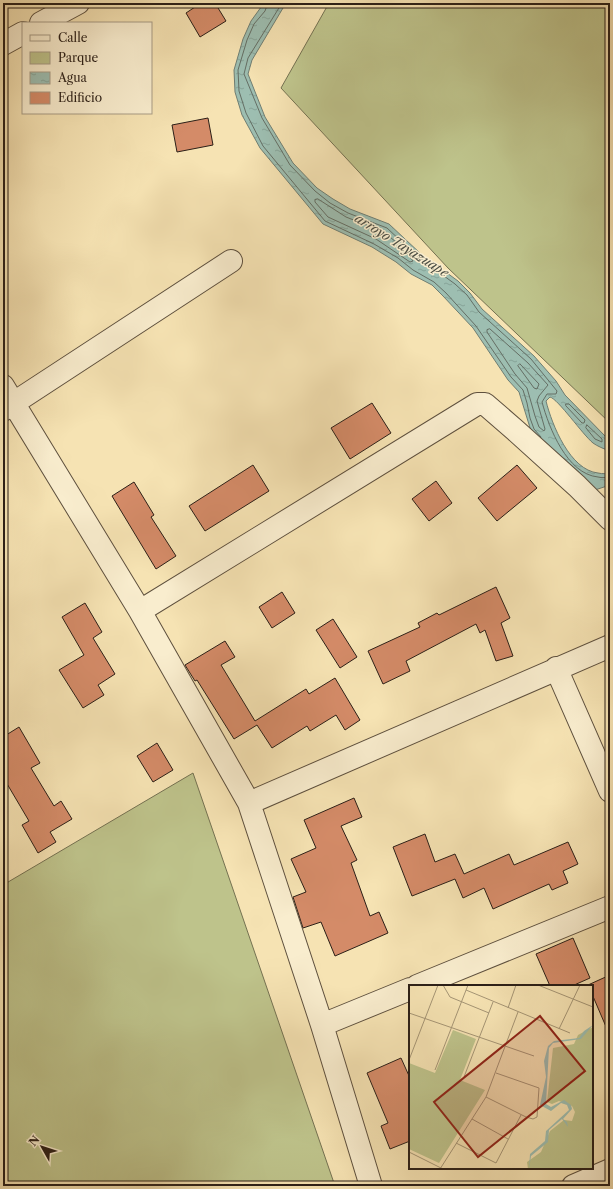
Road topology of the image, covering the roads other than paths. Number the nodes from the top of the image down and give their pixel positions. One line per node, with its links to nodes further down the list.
1 (78, 3): 2 (street)
2 (43, 22)
3 (22, 34): 4 (street)
4 (3, 44)
5 (231, 261): 6 (street)
6 (6, 400): 8 (street)
7 (610, 519): 8 (street)
8 (140, 612): 12 (street)
9 (610, 646): 10 (street)
10 (556, 668): 11 (street); 12 (street)
11 (610, 791)
12 (249, 803): 16 (street)
13 (610, 907): 14 (street)
14 (419, 985)
15 (409, 989): 16 (street)
16 (322, 1025): 18 (street)
17 (610, 1170): 19 (street)
18 (371, 1186)
19 (573, 1186)

